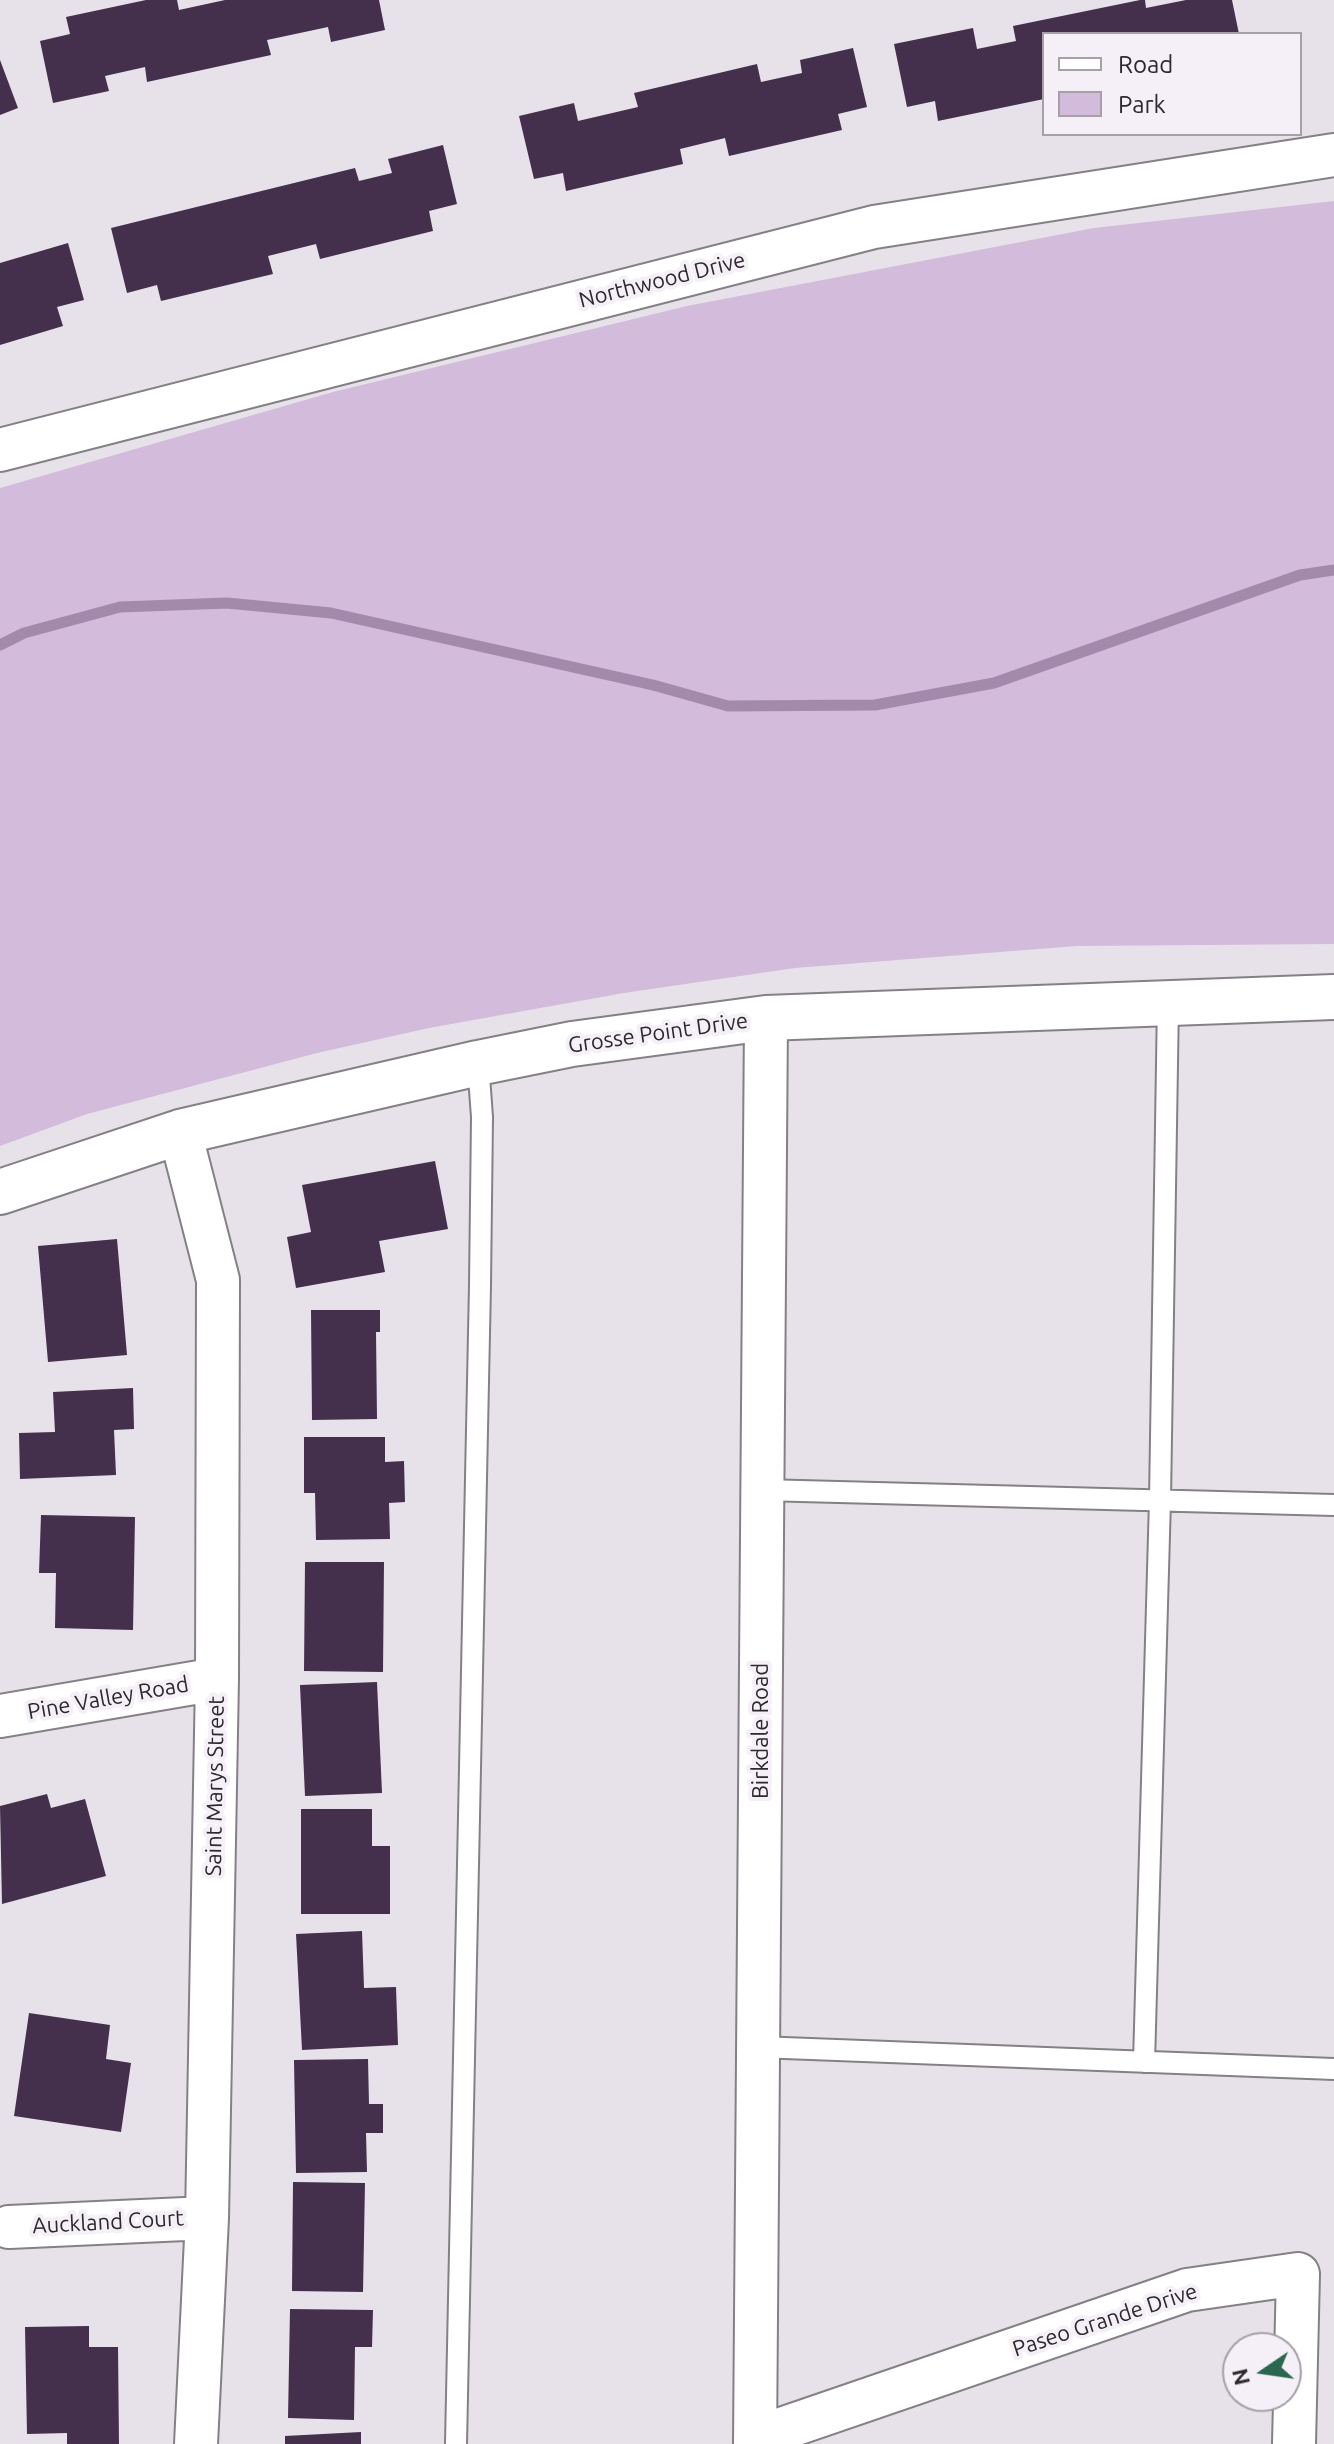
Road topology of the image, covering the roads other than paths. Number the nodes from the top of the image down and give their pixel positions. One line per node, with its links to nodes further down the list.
1 (1334, 155): 2 (street, Northwood Drive)
2 (0, 450)
3 (1334, 997): 4 (street, Grosse Point Drive)
4 (1168, 1001): 5 (street, Grosse Point Drive); 10 (lane)
5 (766, 1018): 6 (street, Grosse Point Drive); 9 (street, Birkdale Road)
6 (478, 1063): 7 (street, Grosse Point Drive); 21 (lane)
7 (180, 1132): 8 (street, Grosse Point Drive); 12 (street, Saint Marys Street)
8 (0, 1192)
9 (762, 1490): 10 (lane); 14 (street, Birkdale Road)
10 (1160, 1500): 11 (lane); 15 (lane)
11 (1334, 1505)
12 (217, 1679): 13 (street, Pine Valley Road); 17 (street, Saint Marys Street)
13 (0, 1716)
14 (758, 2047): 15 (lane); 19 (street, Birkdale Road)
15 (1144, 2062): 16 (lane)
16 (1334, 2069)
17 (207, 2218): 18 (street, Auckland Court); 20 (street, Saint Marys Street)
18 (9, 2227)
19 (755, 2441): 22 (street, Paseo Grande Drive)
20 (196, 2444)
21 (456, 2444)
22 (1294, 2444)

